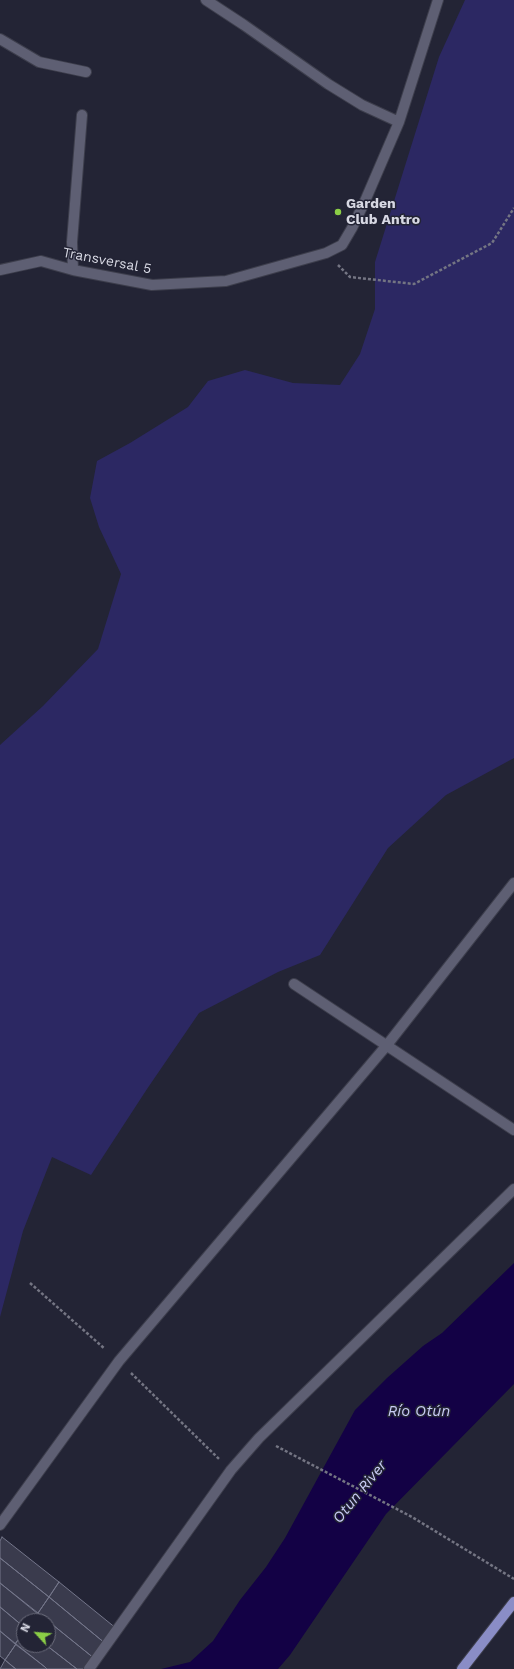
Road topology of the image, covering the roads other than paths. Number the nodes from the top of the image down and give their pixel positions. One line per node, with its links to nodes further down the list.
1 (206, 0): 6 (street)
2 (438, 0): 6 (street, Transversal 5)
3 (0, 39): 4 (street)
4 (86, 72)
5 (82, 116): 8 (street)
6 (399, 122): 8 (street, Transversal 5)
7 (0, 270): 8 (street, Transversal 5)
8 (73, 270)
9 (514, 883): 11 (street)
10 (294, 984): 11 (street)
11 (386, 1045): 12 (street); 14 (street)
12 (514, 1130)
13 (514, 1189): 17 (street)
14 (0, 1525)
15 (514, 1602): 16 (main road)
16 (510, 1614): 18 (main road)
17 (89, 1669)
18 (462, 1669)

